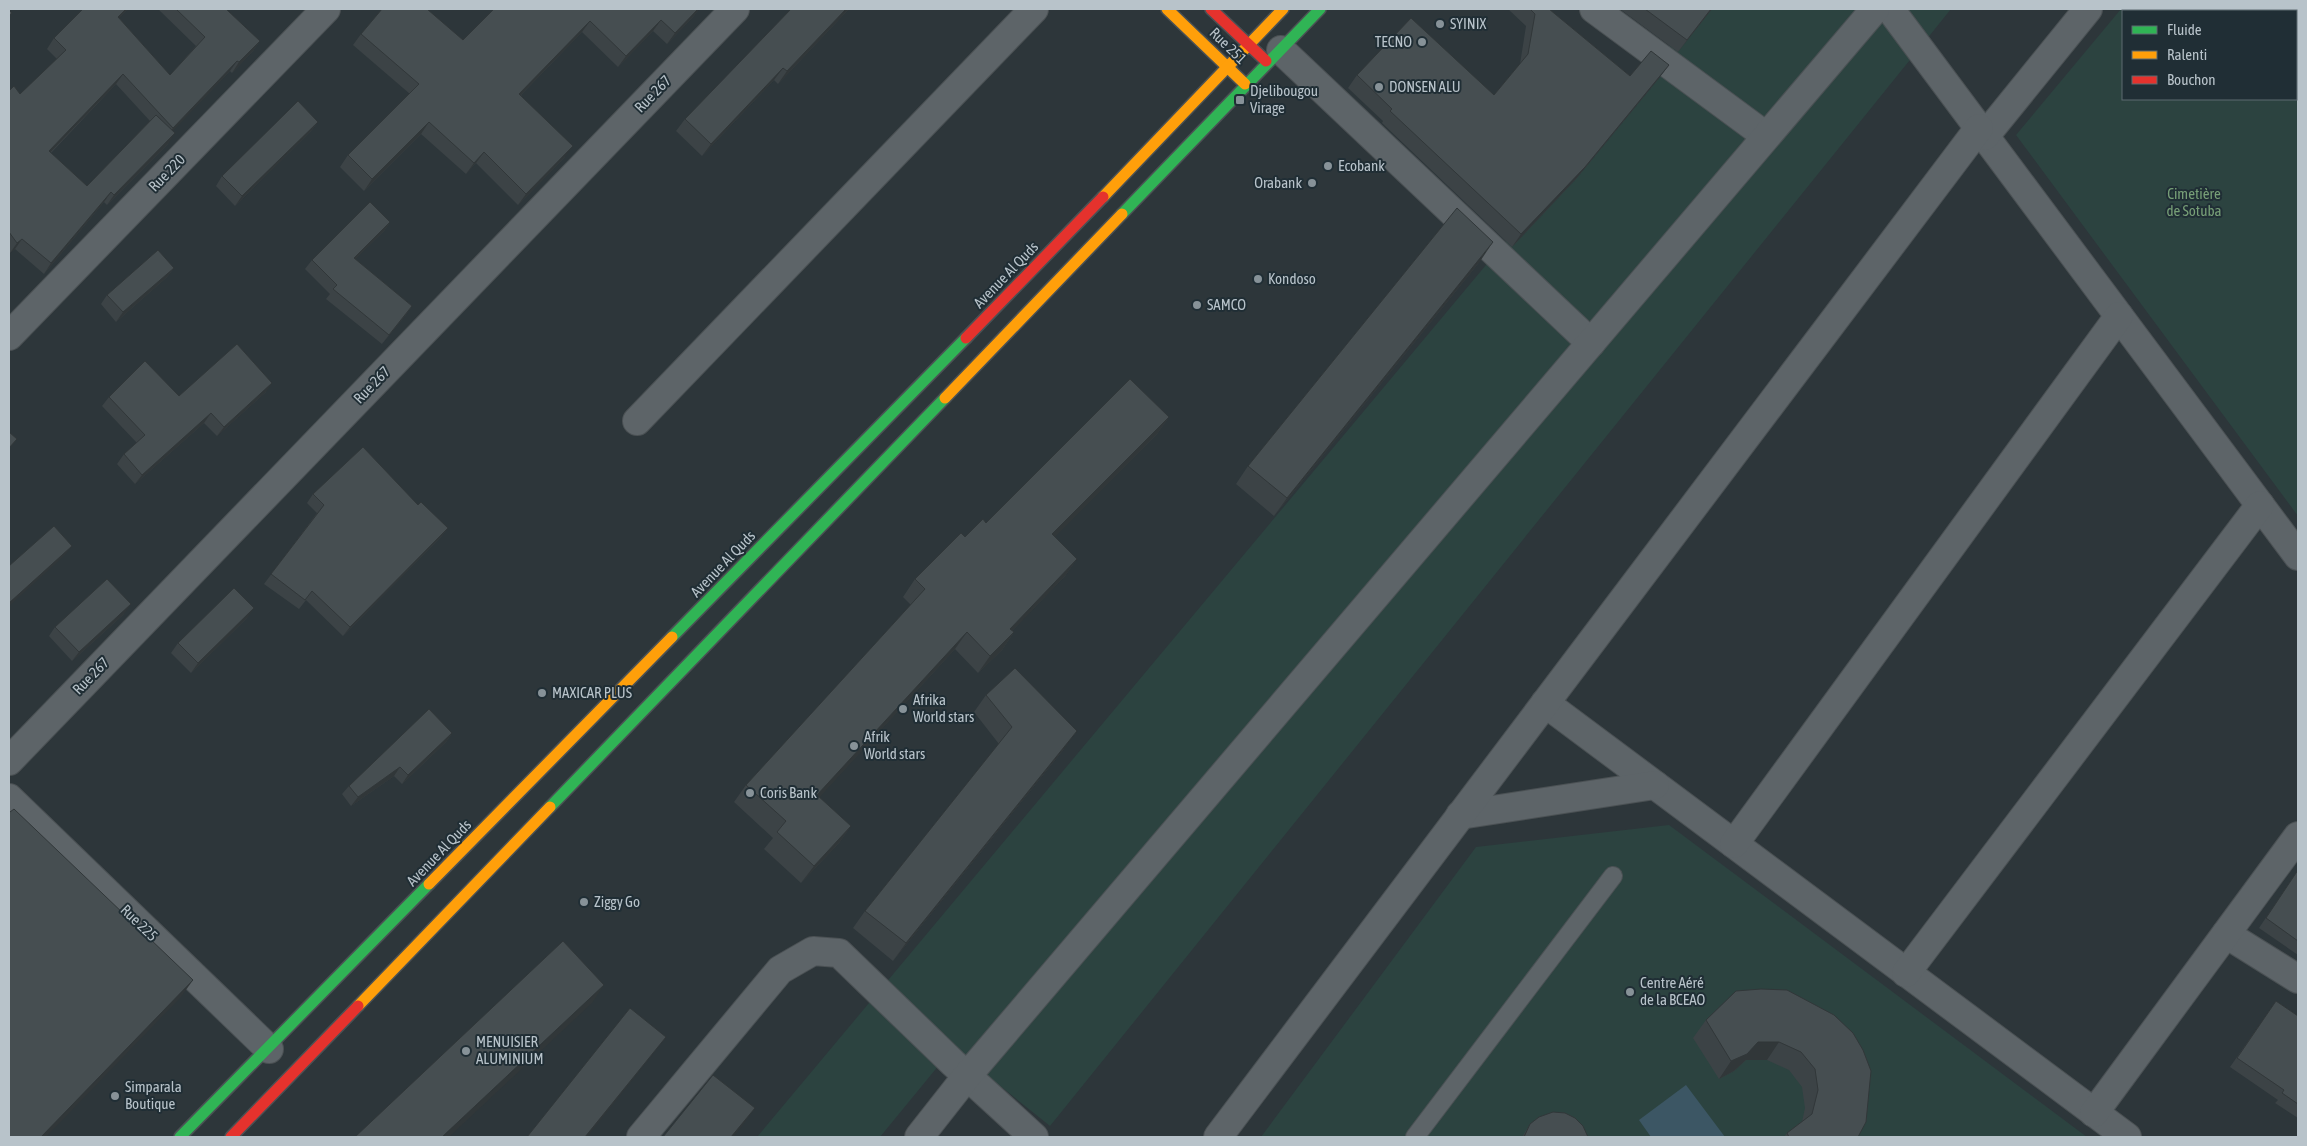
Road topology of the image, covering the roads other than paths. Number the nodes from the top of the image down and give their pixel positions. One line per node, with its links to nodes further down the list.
1 (326, 9): 19 (street, Rue 220)
2 (735, 9): 25 (street, Rue 267)
3 (1034, 9): 21 (street)
4 (1167, 9): 14 (main road, Rue 251)
5 (1211, 9): 12 (main road, Rue 251)
6 (1283, 9): 12 (main road, Avenue Al Quds)
7 (1320, 9): 13 (main road)
8 (1594, 9): 17 (street)
9 (1874, 9): 17 (street)
10 (1890, 9): 16 (street)
11 (2088, 9): 16 (street)
12 (1249, 45): 13 (main road, Rue 251); 14 (main road, Avenue Al Quds)
13 (1275, 57): 15 (main road); 20 (street)
14 (1228, 67): 15 (main road, Rue 251); 35 (main road, Avenue Al Quds)
15 (1247, 85): 39 (main road)
16 (1982, 132): 18 (street); 24 (street)
17 (1766, 136): 20 (street)
18 (2119, 316): 22 (street); 30 (street)
19 (9, 336)
20 (1591, 343): 36 (street)
21 (637, 421)
22 (2260, 505): 23 (street); 33 (street)
23 (2298, 556)
24 (1545, 703): 26 (street); 28 (street)
25 (9, 761)
26 (1656, 785): 28 (street); 30 (street)
27 (9, 798): 35 (street, Rue 225)
28 (1460, 815): 43 (street)
29 (2298, 836): 32 (street)
30 (1734, 844): 33 (street)
31 (1613, 876): 44 (lane)
32 (2226, 934): 34 (street); 37 (street)
33 (1906, 973): 37 (street)
34 (2298, 979)
35 (269, 1049): 38 (main road, Avenue Al Quds)
36 (967, 1076): 40 (street); 41 (street); 42 (street)
37 (2094, 1113): 45 (street)
38 (180, 1137)
39 (231, 1137)
40 (641, 1137)
41 (919, 1137)
42 (1034, 1137)
43 (1218, 1137)
44 (1415, 1137)
45 (2127, 1137)

